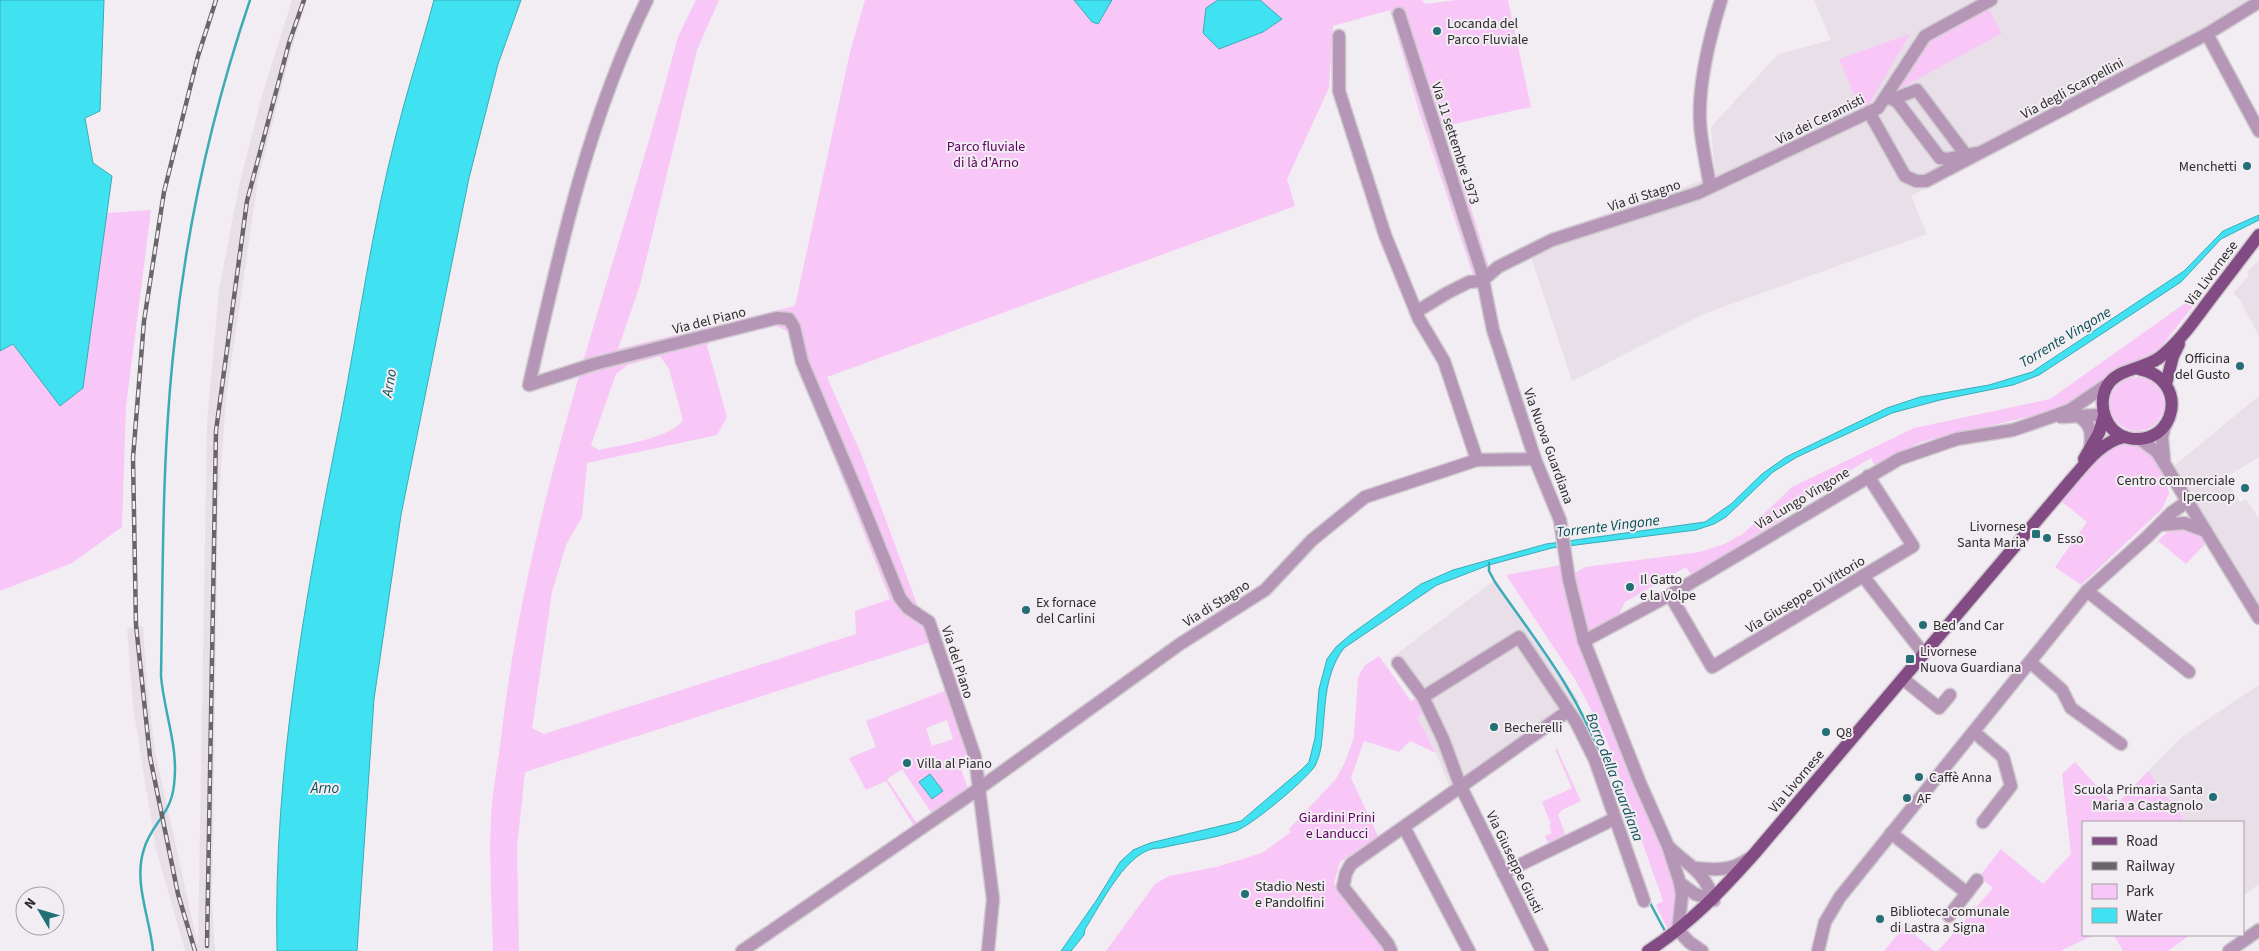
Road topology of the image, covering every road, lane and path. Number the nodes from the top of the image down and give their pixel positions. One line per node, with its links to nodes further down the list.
1 (646, 0): 55 (street, Via del Piano)
2 (1721, 0): 15 (street)
3 (1990, 0): 8 (street, Via dei Ceramisti)
4 (2259, 2): 6 (street)
5 (1399, 14): 17 (street, Via 11 settembre 1973)
6 (2207, 34): 9 (street); 13 (street, Via degli Scarpellini)
7 (1339, 36): 18 (street)
8 (1889, 98): 10 (street, Via dei Ceramisti); 14 (street); 14 (street)
9 (2249, 110): 11 (street); 12 (street)
10 (1869, 112): 13 (street, Via degli Scarpellini); 15 (street, Via dei Ceramisti)
11 (2259, 120)
12 (2259, 131)
13 (1982, 152): 14 (street)
14 (1966, 155)
15 (1710, 187): 17 (street, Via di Stagno)
16 (2258, 236): 19 (main road, Via Livornese)
17 (1482, 281): 18 (street, Via di Stagno); 30 (street, Via Nuova Guardiana)
18 (1416, 312): 31 (street)
19 (2187, 330): 20 (main road, Via Livornese); 22 (main road, Via Livornese)
20 (2139, 369): 21 (main road, Via Livornese); 22 (main road)
21 (2108, 384): 24 (main road, Via Livornese); 25 (street, Via Lungo Vingone)
22 (2166, 384): 26 (main road, Via Livornese)
23 (2077, 416): 24 (street, Via Lungo Vingone); 25 (street, Via Lungo Vingone); 29 (street)
24 (2104, 416): 27 (main road); 29 (main road, Via Livornese)
25 (2051, 417): 33 (street, Via Lungo Vingone)
26 (2165, 425): 28 (main road); 32 (street)
27 (2124, 437): 28 (main road); 34 (main road, Via Livornese)
28 (2140, 439): 32 (street)
29 (2090, 450): 34 (main road, Via Livornese)
30 (1535, 459): 31 (street, Via di Stagno); 43 (street, Via Nuova Guardiana)
31 (1476, 460): 55 (street, Via di Stagno)
32 (2164, 463): 35 (street)
33 (1868, 476): 39 (street, Via Giuseppe Di Vittorio); 41 (street, Via Lungo Vingone)
34 (2071, 480): 44 (main road, Via Livornese)
35 (2177, 484): 36 (street); 37 (street)
36 (2190, 505): 37 (street); 38 (street)
37 (2160, 525): 38 (street); 40 (street)
38 (2206, 531): 42 (street)
39 (1863, 576): 41 (street, Via Giuseppe Di Vittorio); 44 (street)
40 (2087, 591): 45 (street); 47 (street)
41 (1670, 596): 43 (street, Via Lungo Vingone)
42 (2259, 618)
43 (1584, 642): 60 (street, Via Nuova Guardiana)
44 (1924, 654): 48 (main road, Via Livornese)
45 (2030, 662): 52 (street); 53 (street)
46 (1398, 663): 50 (street, Via Giuseppe Giusti)
47 (2189, 672)
48 (1903, 679): 49 (street); 61 (main road, Via Livornese)
49 (1950, 695)
50 (1423, 697): 51 (street); 54 (street, Via Giuseppe Giusti)
51 (1568, 711): 54 (street); 56 (street)
52 (1974, 732): 57 (street); 59 (street)
53 (2122, 744)
54 (1460, 785): 58 (street); 63 (street, Via Giuseppe Giusti)
55 (977, 790): 72 (street); 73 (street, Via del Piano)
56 (1614, 819): 63 (street); 68 (street)
57 (1982, 822)
58 (1404, 827): 74 (street); 75 (street)
59 (1891, 833): 66 (street); 79 (street)
60 (1668, 846): 62 (street, Via Nuova Guardiana); 65 (street, Via Nuova Guardiana)
61 (1755, 854): 62 (street); 67 (main road, Via Livornese)
62 (1695, 868): 67 (street, Via Nuova Guardiana)
63 (1504, 873): 76 (street, Via Giuseppe Giusti)
64 (1977, 880): 66 (street)
65 (1680, 883): 67 (street); 70 (street, Via Nuova Guardiana)
66 (1967, 894): 69 (street)
67 (1714, 900): 70 (main road, Via Livornese)
68 (1644, 901)
69 (1948, 916)
70 (1678, 930): 77 (main road, Via Livornese); 78 (street)
71 (2259, 930): 80 (street)
72 (742, 951)
73 (988, 951)
74 (1391, 951)
75 (1469, 951)
76 (1542, 951)
77 (1648, 951)
78 (1702, 951)
79 (1818, 951)
80 (2229, 951)

